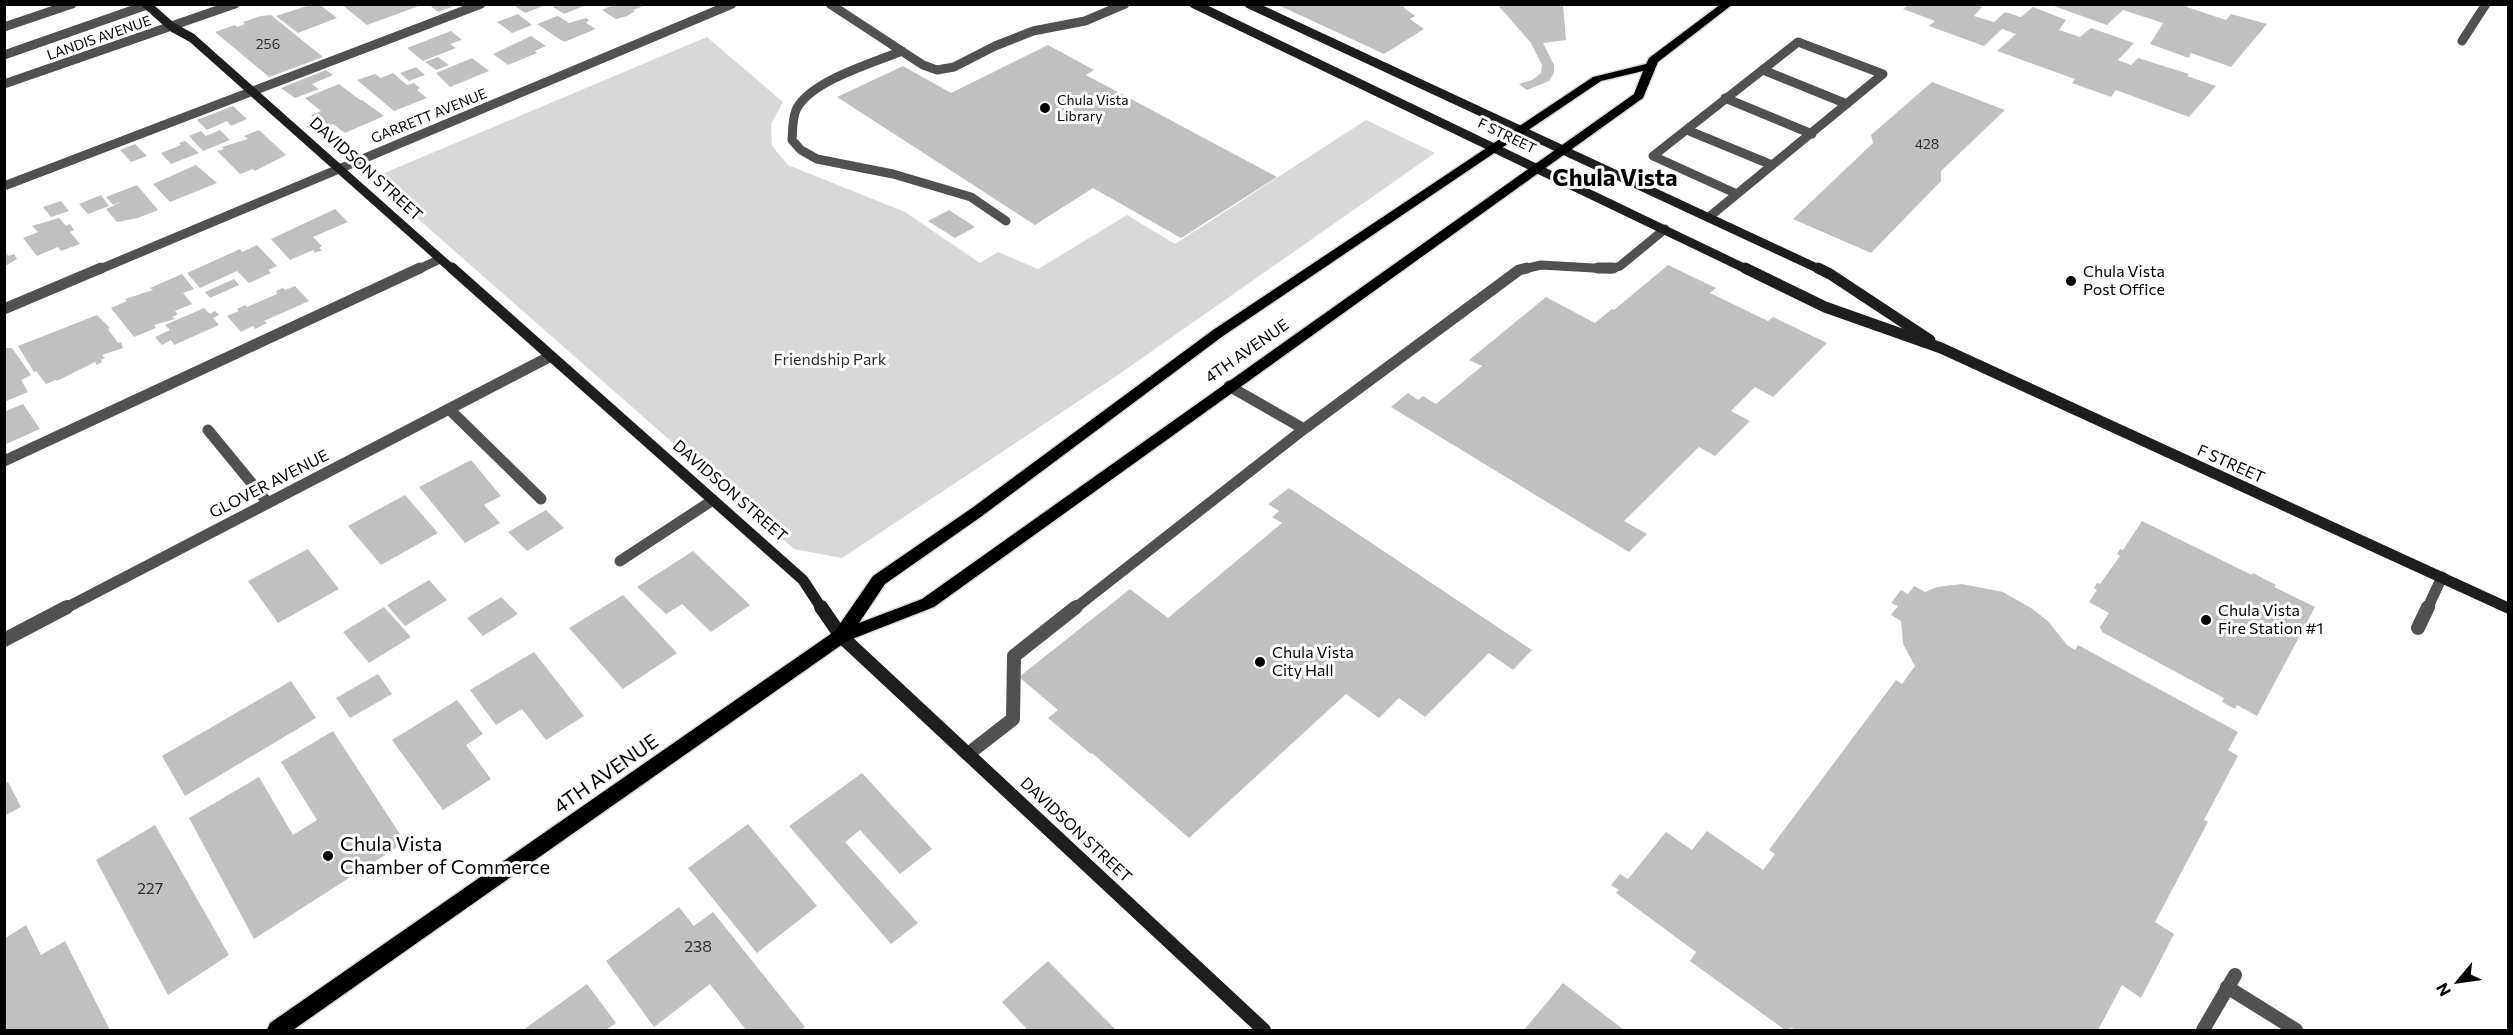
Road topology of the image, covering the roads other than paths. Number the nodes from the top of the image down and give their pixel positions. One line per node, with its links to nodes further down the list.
1 (72, 4): 12 (street)
2 (236, 4): 13 (street, LANDIS AVENUE)
3 (481, 4): 20 (street)
4 (830, 4): 15 (street)
5 (1125, 4): 15 (street)
6 (1194, 4): 26 (main road, F STREET)
7 (1249, 4): 23 (main road, F STREET)
8 (1728, 4): 17 (main road, 4TH AVENUE)
9 (2486, 4): 14 (street)
10 (147, 5): 13 (main road, DAVIDSON STREET); 16 (street)
11 (729, 5): 29 (street, GARRETT AVENUE)
12 (4, 27)
13 (172, 27): 19 (street, LANDIS AVENUE); 20 (main road, DAVIDSON STREET)
14 (2462, 41)
15 (902, 51): 34 (street)
16 (4, 55)
17 (1648, 67): 23 (main road, 4TH AVENUE); 27 (main road, 4TH AVENUE)
18 (1763, 70): 21 (street); 22 (street); 22 (street)
19 (4, 84)
20 (250, 91): 29 (main road, DAVIDSON STREET); 31 (street)
21 (1725, 98): 24 (street); 25 (street)
22 (1847, 104): 25 (street)
23 (1522, 130): 26 (main road, 4TH AVENUE); 27 (main road, F STREET)
24 (1687, 130): 28 (street); 32 (street)
25 (1812, 134): 28 (street)
26 (1496, 148): 30 (main road, F STREET); 52 (main road, 4TH AVENUE)
27 (1565, 150): 30 (main road, 4TH AVENUE); 33 (main road, F STREET)
28 (1772, 165): 32 (street)
29 (339, 168): 36 (main road, DAVIDSON STREET); 37 (street, GARRETT AVENUE)
30 (1540, 168): 35 (main road, F STREET); 40 (main road, 4TH AVENUE)
31 (4, 186)
32 (1737, 194): 33 (street)
33 (1709, 217): 38 (main road, F STREET)
34 (1006, 221)
35 (1665, 229): 38 (main road, F STREET); 42 (street)
36 (440, 259): 39 (main road, DAVIDSON STREET); 44 (street)
37 (4, 309)
38 (1941, 348): 49 (main road, F STREET)
39 (549, 357): 41 (street, GLOVER AVENUE); 46 (main road, DAVIDSON STREET)
40 (1229, 386): 42 (street); 52 (main road, 4TH AVENUE)
41 (449, 409): 45 (street); 47 (street, GLOVER AVENUE)
42 (1304, 429): 54 (street)
43 (208, 430): 47 (street)
44 (4, 461)
45 (541, 499)
46 (713, 500): 48 (street); 52 (main road, DAVIDSON STREET)
47 (267, 503): 53 (street, GLOVER AVENUE)
48 (620, 561)
49 (2442, 577): 50 (main road, F STREET); 51 (street)
50 (2508, 608)
51 (2418, 628)
52 (842, 636): 54 (main road, DAVIDSON STREET); 55 (main road, 4TH AVENUE)
53 (4, 640)
54 (968, 754): 56 (main road, DAVIDSON STREET)
55 (277, 1030)
56 (1264, 1030)
57 (2203, 1030): 58 (street)
58 (2296, 1030)

